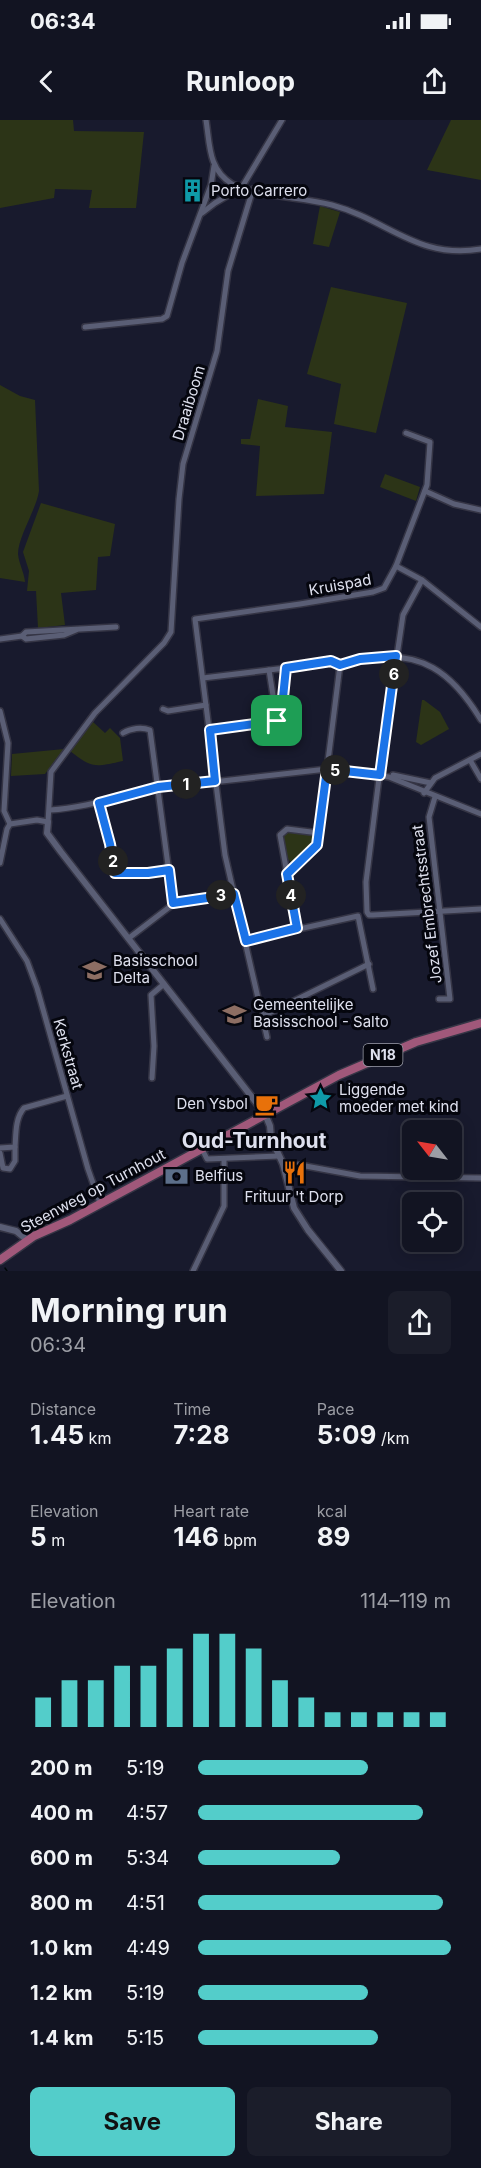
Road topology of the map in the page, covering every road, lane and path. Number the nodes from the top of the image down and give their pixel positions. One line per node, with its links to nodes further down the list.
1 (206, 120): 3 (street)
2 (282, 120): 5 (street)
3 (214, 166): 4 (street); 5 (street)
4 (211, 185): 7 (street); 8 (street)
5 (242, 187): 6 (street); 8 (street)
6 (253, 189): 9 (street); 43 (street, Draaiboom)
7 (213, 194)
8 (201, 214): 10 (street)
9 (481, 249)
10 (85, 327)
11 (406, 433): 12 (street, Kruispad)
12 (425, 491): 13 (street); 14 (street, Kruispad)
13 (481, 510)
14 (396, 566): 15 (street); 23 (street, Kruispad)
15 (422, 580): 17 (street); 19 (street)
16 (116, 627): 18 (street)
17 (481, 627)
18 (0, 639)
19 (396, 656): 20 (street); 27 (street); 34 (street)
20 (340, 665): 21 (street); 33 (street)
21 (286, 668): 22 (street); 28 (street)
22 (269, 670): 23 (street); 28 (street)
23 (203, 678): 24 (street)
24 (206, 705): 25 (street); 29 (street)
25 (163, 709)
26 (0, 711): 44 (street)
27 (481, 720)
28 (277, 721): 29 (street)
29 (210, 730): 37 (street)
30 (123, 733): 39 (street)
31 (481, 754): 32 (street)
32 (470, 760): 36 (street); 38 (street)
33 (327, 769): 34 (street); 37 (street); 48 (street)
34 (380, 775): 40 (street); 55 (street)
35 (393, 775): 38 (street)
36 (481, 779)
37 (215, 781): 39 (street); 52 (street)
38 (431, 783): 40 (street)
39 (158, 787): 42 (street); 50 (street)
40 (424, 793): 41 (street)
41 (435, 797): 45 (street); 55 (street, Jozef Embrechtsstraat)
42 (99, 803): 43 (street); 50 (street)
43 (50, 810): 46 (street, Draaiboom)
44 (2, 811): 47 (street)
45 (481, 814)
46 (48, 822): 47 (street); 58 (street)
47 (10, 824): 49 (street)
48 (319, 833): 51 (street); 51 (street)
49 (0, 863)
50 (169, 870): 53 (street)
51 (287, 874): 57 (street)
52 (234, 894): 53 (street); 59 (street)
53 (173, 903): 58 (street)
54 (481, 909): 55 (street)
55 (440, 912): 63 (street, Jozef Embrechtsstraat)
56 (0, 919): 68 (street, Kerkstraat)
57 (297, 928): 59 (street); 60 (street)
58 (129, 938): 61 (street)
59 (246, 941): 64 (street)
60 (369, 964): 62 (street); 64 (street)
61 (164, 984): 67 (street); 69 (street)
62 (373, 989)
63 (439, 999)
64 (263, 1016): 66 (street)
65 (481, 1023): 69 (main road, N18)
66 (267, 1037)
67 (152, 1078)
68 (67, 1096): 70 (street); 80 (street, Kerkstraat)
69 (265, 1114): 72 (main road, N18); 74 (street)
70 (15, 1147): 71 (street); 73 (street)
71 (0, 1148)
72 (203, 1151): 75 (street); 80 (main road, Steenweg op Turnhout / N18)
73 (0, 1153)
74 (279, 1156): 75 (street); 76 (street)
75 (224, 1159): 84 (street)
76 (283, 1164): 77 (street); 85 (street)
77 (402, 1174)
78 (462, 1176): 79 (street)
79 (481, 1178)
80 (100, 1203): 82 (main road, Steenweg op Turnhout / N18)
81 (0, 1227): 82 (street)
82 (27, 1240): 83 (main road, Steenweg op Turnhout / N18)
83 (0, 1260)
84 (193, 1271)
85 (341, 1271)

